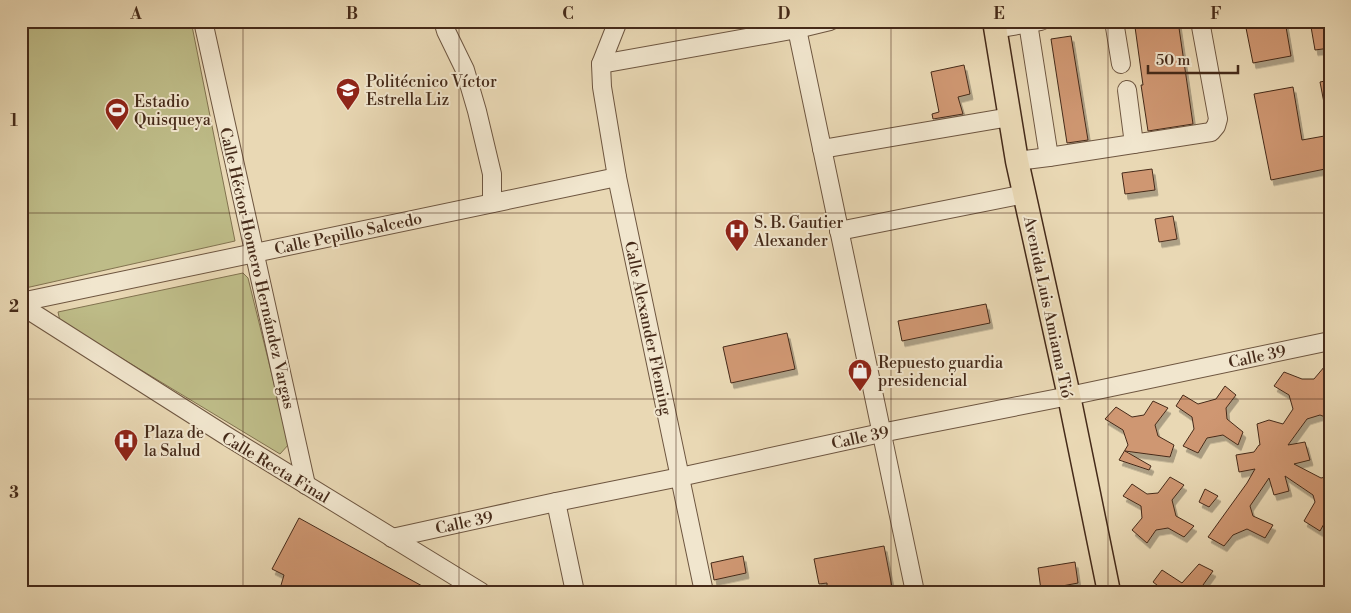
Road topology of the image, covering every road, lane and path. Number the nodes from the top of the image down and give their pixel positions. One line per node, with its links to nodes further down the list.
1 (203, 21): 22 (street, Calle Héctor Homero Hernández Vargas)
2 (443, 21): 20 (street)
3 (618, 21): 10 (street)
4 (830, 21): 9 (street)
5 (1114, 21): 11 (street)
6 (1200, 21): 14 (street)
7 (1035, 22): 8 (street); 16 (street)
8 (994, 25): 13 (main road, Avenida Luis Amiama Tió)
9 (797, 29): 10 (street); 15 (street)
10 (601, 64): 18 (street, Calle Alexander Fleming)
11 (1121, 64)
12 (1127, 90): 14 (street)
13 (1010, 117): 15 (street); 17 (main road, Avenida Luis Amiama Tió)
14 (1134, 144): 16 (street)
15 (822, 149): 21 (street)
16 (1049, 157): 17 (street)
17 (1017, 161): 19 (main road, Avenida Luis Amiama Tió)
18 (617, 177): 20 (street, Calle Pepillo Salcedo); 28 (street, Calle Alexander Fleming)
19 (1025, 194): 21 (street); 26 (main road, Avenida Luis Amiama Tió)
20 (492, 203): 22 (street, Calle Pepillo Salcedo)
21 (839, 231): 27 (street)
22 (255, 252): 23 (street, Calle Pepillo Salcedo); 29 (street, Calle Héctor Homero Hernández Vargas)
23 (21, 302)
24 (21, 308): 29 (street, Calle Recta Final)
25 (1330, 341): 26 (street, Calle 39)
26 (1068, 396): 27 (street, Calle 39); 36 (main road, Avenida Luis Amiama Tió)
27 (881, 433): 28 (street, Calle 39); 35 (street)
28 (680, 477): 30 (street, Calle 39); 34 (street, Calle Alexander Fleming)
29 (306, 485): 31 (street, Calle Recta Final)
30 (556, 502): 31 (street, Calle 39); 33 (street)
31 (392, 538): 32 (street, Calle Recta Final)
32 (481, 592)
33 (575, 592)
34 (704, 592)
35 (915, 592)
36 (1109, 592)

